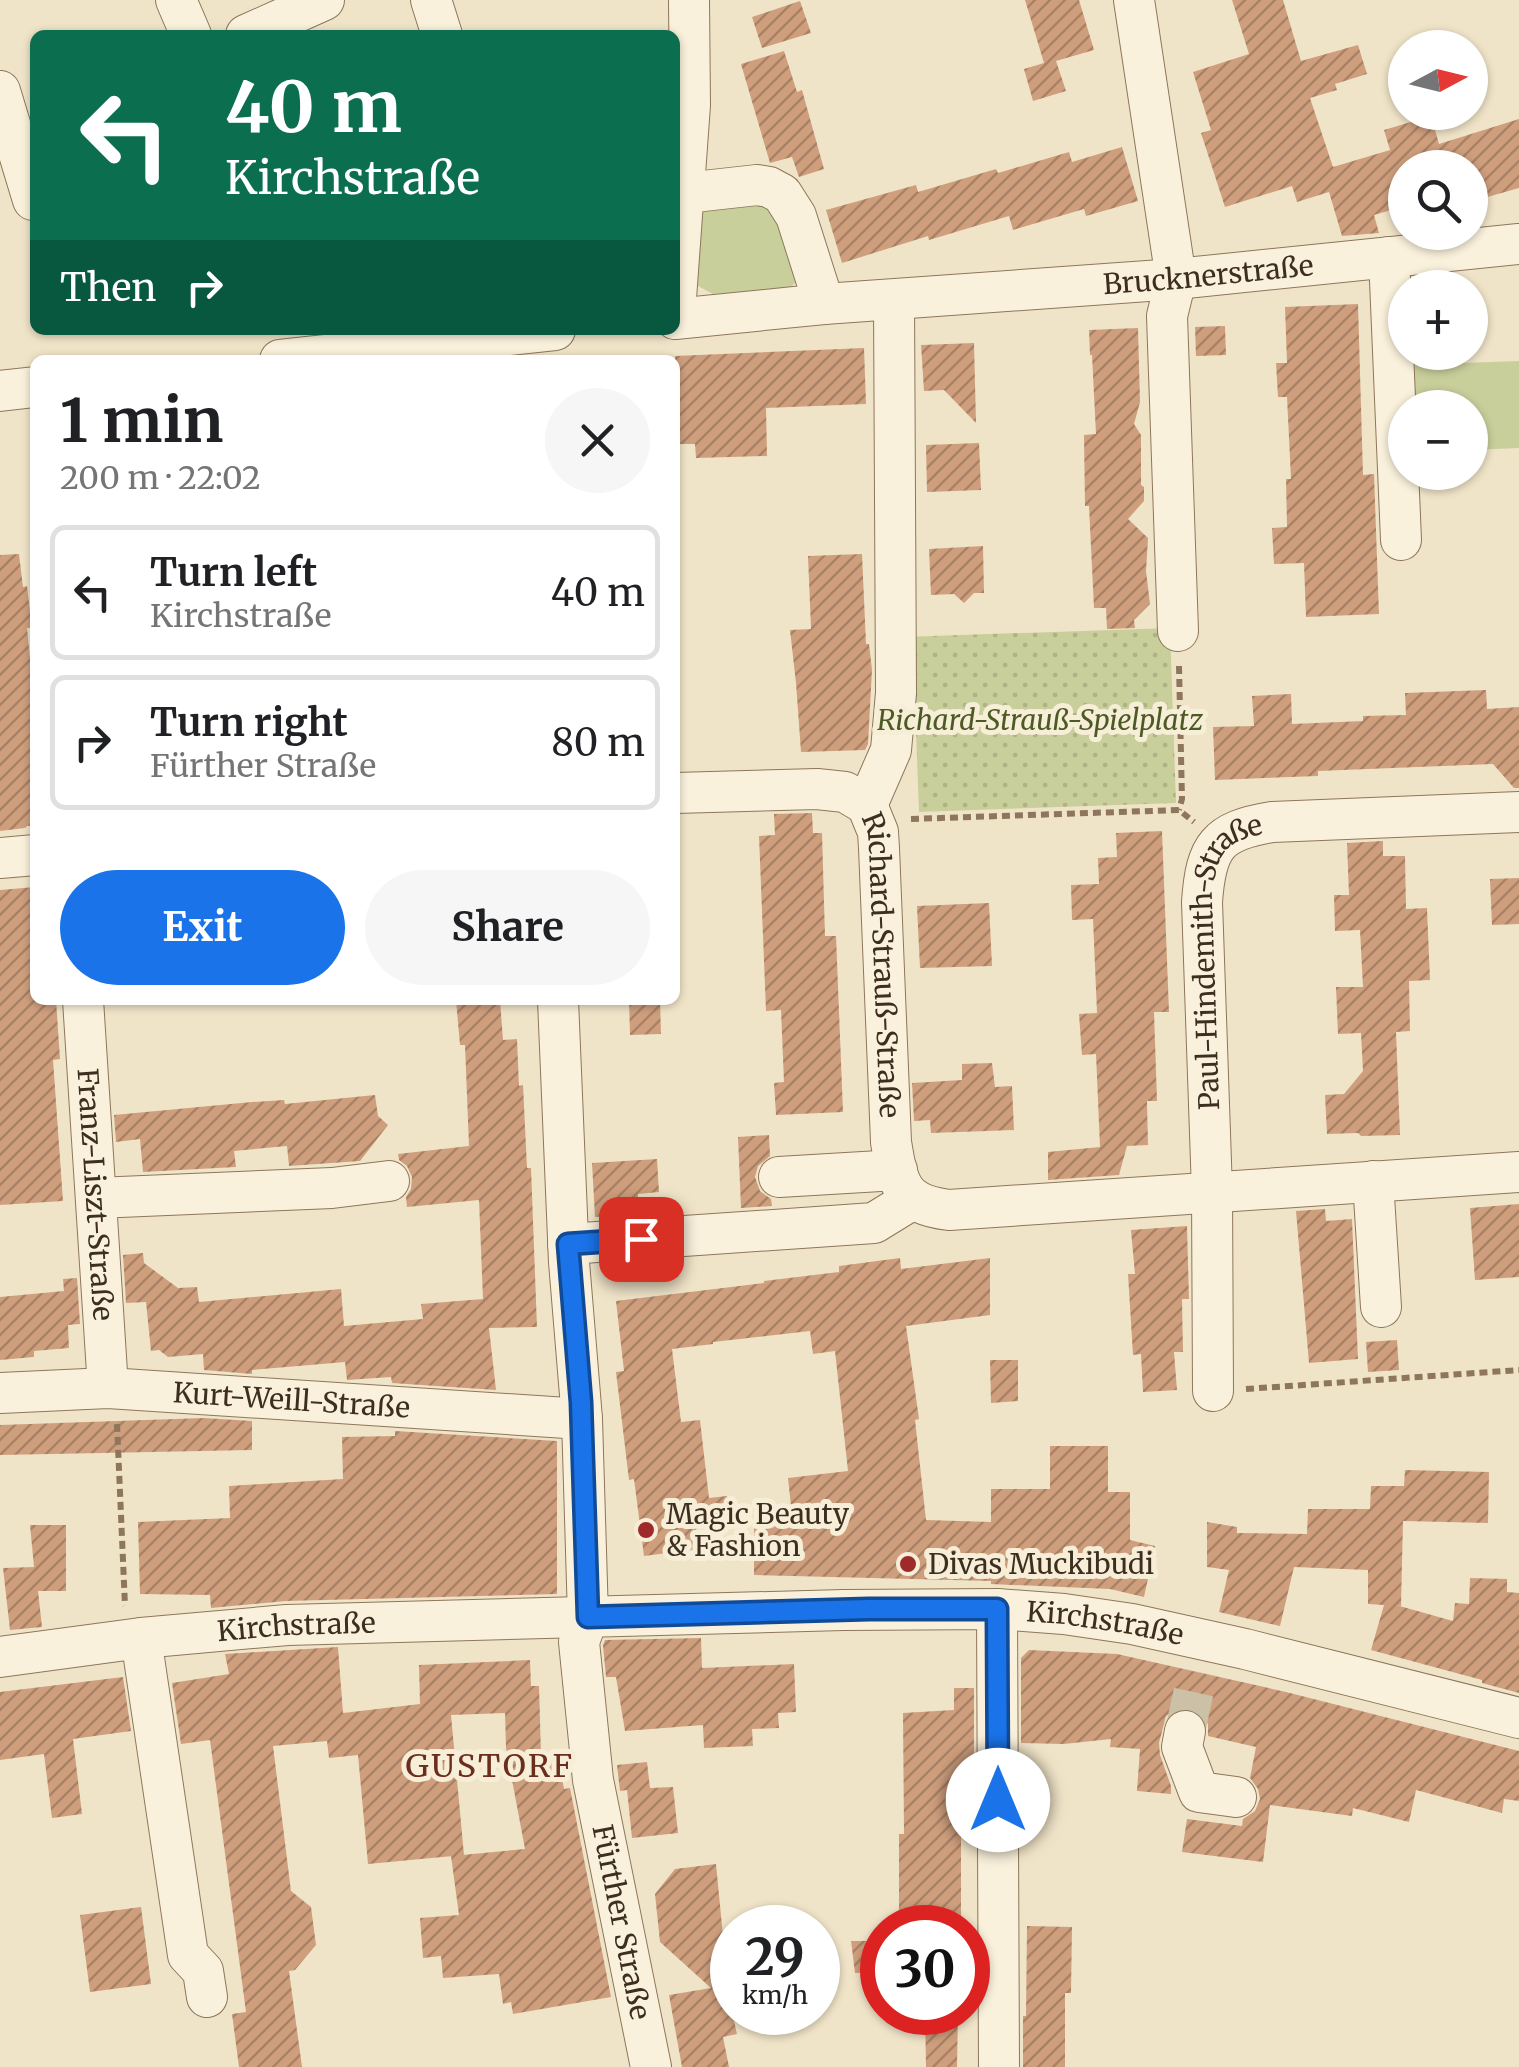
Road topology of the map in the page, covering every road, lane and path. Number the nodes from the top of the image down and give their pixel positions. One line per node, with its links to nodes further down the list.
1 (176, 0): 6 (street)
2 (324, 0): 7 (street)
3 (432, 0): 8 (street)
4 (688, 0): 11 (street)
5 (1134, 0): 15 (street)
6 (189, 30)
7 (257, 30)
8 (441, 30)
9 (0, 91): 10 (street)
10 (30, 190)
11 (685, 193): 13 (street); 17 (street)
12 (1519, 244): 14 (street, Brucknerstraße)
13 (680, 254)
14 (1389, 257): 15 (street, Brucknerstraße); 21 (street)
15 (1176, 279): 16 (street, Brucknerstraße); 22 (street)
16 (894, 300): 17 (street, Brucknerstraße); 24 (street)
17 (824, 304): 18 (street, Brucknerstraße)
18 (680, 316)
19 (534, 338): 20 (street)
20 (338, 355)
21 (1400, 540)
22 (1178, 631): 25 (path)
23 (680, 793): 24 (street, Richard-Strauß-Straße)
24 (867, 805): 25 (path); 36 (street, Richard-Strauß-Straße)
25 (1180, 810): 27 (path)
26 (1519, 812): 27 (street, Paul-Hindemith-Straße)
27 (1219, 841): 37 (street, Paul-Hindemith-Straße)
28 (30, 855): 29 (street)
29 (0, 858)
30 (83, 1005): 38 (street, Franz-Liszt-Straße)
31 (558, 1005): 39 (street, Fürther Straße)
32 (1519, 1172): 35 (street)
33 (779, 1177): 36 (street)
34 (389, 1180): 38 (street)
35 (1373, 1181): 37 (street); 40 (street)
36 (905, 1185): 37 (street); 39 (street)
37 (1212, 1191): 43 (street)
38 (96, 1198): 42 (street, Franz-Liszt-Straße)
39 (568, 1244): 45 (street, Fürther Straße)
40 (1381, 1306)
41 (1519, 1370): 43 (path)
42 (108, 1388): 44 (street, Kurt-Weill-Straße); 45 (street, Kurt-Weill-Straße); 48 (path)
43 (1213, 1391)
44 (0, 1393)
45 (582, 1419): 47 (street, Fürther Straße)
46 (997, 1609): 47 (street, Kirchstraße); 50 (street, Kirchstraße); 55 (street)
47 (588, 1617): 48 (street, Kirchstraße); 54 (street, Fürther Straße)
48 (142, 1638): 49 (street, Kirchstraße); 53 (street)
49 (0, 1656)
50 (1519, 1718)
51 (1186, 1731): 52 (street)
52 (1236, 1797)
53 (207, 1997)
54 (651, 2067)
55 (999, 2067)

